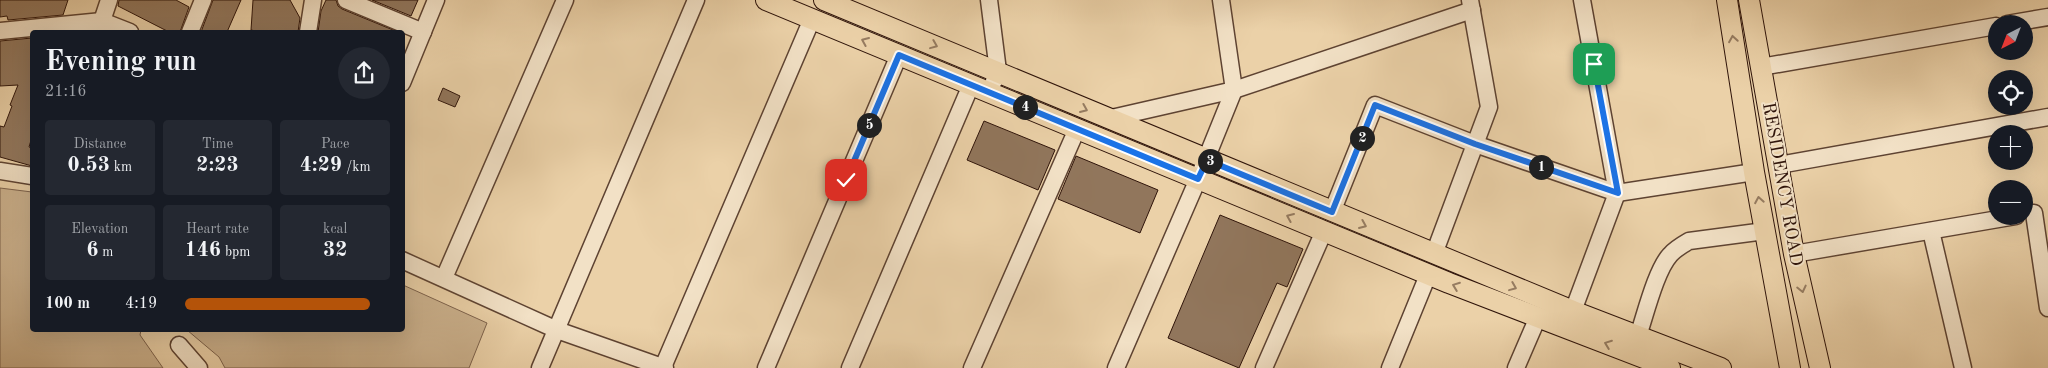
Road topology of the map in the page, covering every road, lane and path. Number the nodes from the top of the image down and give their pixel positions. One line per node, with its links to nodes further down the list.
1 (109, 0): 19 (street)
2 (203, 0): 22 (street)
3 (313, 0): 23 (street)
4 (346, 0): 25 (street)
5 (436, 0): 25 (street)
6 (565, 0): 54 (street)
7 (696, 0): 58 (street)
8 (766, 0): 17 (main road)
9 (824, 0): 28 (main road, one-way to 28)
10 (989, 0): 28 (street)
11 (1221, 0): 31 (street)
12 (1582, 0): 43 (street)
13 (1727, 0): 40 (main road, RESIDENCY ROAD, one-way to 13)
14 (1749, 0): 27 (main road, RESIDENCY ROAD)
15 (1471, 5): 31 (street); 36 (street)
16 (2048, 16): 18 (street)
17 (812, 19): 26 (main road, one-way to 17); 63 (street)
18 (2033, 19)
19 (100, 27): 21 (street); 24 (street)
20 (1988, 27): 27 (street)
21 (118, 30)
22 (191, 30)
23 (308, 30)
24 (0, 31)
25 (423, 32): 29 (street)
26 (899, 55): 30 (main road); 64 (street)
27 (1761, 67): 38 (main road, RESIDENCY ROAD)
28 (998, 71): 32 (street); 34 (main road, one-way to 34)
29 (405, 76)
30 (971, 85): 32 (main road); 65 (street)
31 (1234, 90): 34 (street); 37 (street)
32 (989, 92): 35 (main road)
33 (2048, 117): 38 (street)
34 (1107, 119): 37 (main road)
35 (1077, 129): 42 (main road); 66 (street)
36 (1475, 144): 43 (street); 44 (street); 50 (street)
37 (1207, 160): 42 (street); 44 (main road)
38 (1779, 165): 51 (main road, RESIDENCY ROAD)
39 (0, 171): 41 (street)
40 (1754, 172): 43 (street); 48 (main road, RESIDENCY ROAD, one-way to 40)
41 (30, 176)
42 (1198, 179): 47 (main road, one-way to 42); 67 (street)
43 (1618, 193): 56 (street)
44 (1332, 212): 50 (main road, one-way to 50)
45 (2035, 213): 55 (street)
46 (1988, 221): 49 (street)
47 (1324, 231): 53 (main road); 68 (street)
48 (1765, 231): 60 (street); 73 (main road, RESIDENCY ROAD)
49 (1931, 231): 51 (street); 75 (street)
50 (1434, 254): 56 (main road, one-way to 56)
51 (1794, 254): 74 (main road, RESIDENCY ROAD, one-way to 74)
52 (405, 261): 54 (street)
53 (1428, 274): 57 (main road, one-way to 53); 69 (street)
54 (444, 278): 58 (street)
55 (2048, 308)
56 (1573, 312): 60 (main road)
57 (1538, 317): 60 (main road, one-way to 57); 70 (street)
58 (557, 330): 62 (street); 63 (street)
59 (179, 346): 61 (street)
60 (1634, 353): 71 (main road); 72 (main road)
61 (199, 368)
62 (540, 368)
63 (664, 368)
64 (766, 368)
65 (850, 368)
66 (972, 368)
67 (1116, 368)
68 (1264, 368)
69 (1390, 368)
70 (1516, 368)
71 (1670, 368)
72 (1721, 368)
73 (1790, 368)
74 (1820, 368)
75 (1962, 368)

